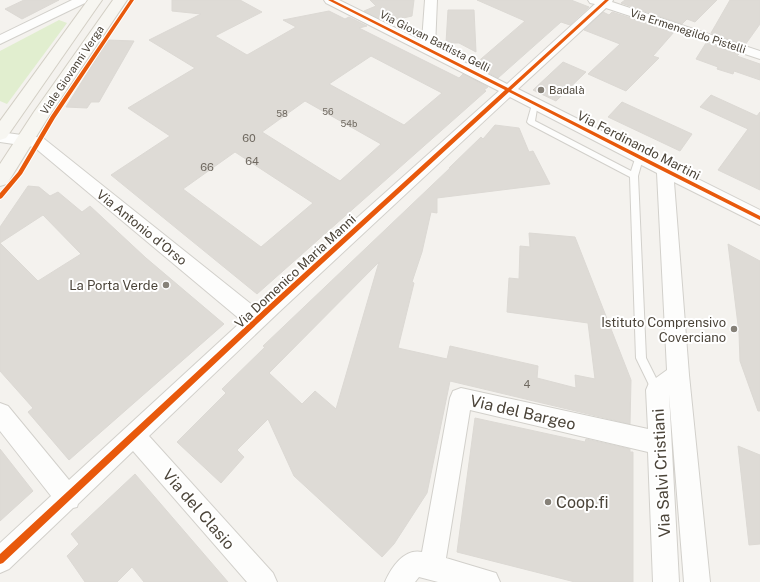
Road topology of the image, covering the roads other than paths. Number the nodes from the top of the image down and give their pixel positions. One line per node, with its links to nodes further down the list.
1 (81, 0): 8 (street)
2 (95, 0): 13 (main road, Viale Giovanni Verga)
3 (116, 0): 4 (street, Viale Giovanni Verga)
4 (120, 0): 15 (main road, Viale Giovanni Verga)
5 (330, 0): 9 (street, Via Giovan Battista Gelli)
6 (431, 0): 9 (street)
7 (602, 1): 10 (street, Via Ermenegildo Pistelli); 11 (street, Via Domenico Maria Manni)
8 (0, 40)
9 (428, 48): 11 (street, Via Giovan Battista Gelli)
10 (760, 55)
11 (509, 90): 12 (street, Via Ferdinando Martini); 21 (street, Via Domenico Maria Manni)
12 (535, 104): 16 (street, Via Ferdinando Martini); 18 (lane)
13 (0, 134)
14 (0, 137): 15 (street)
15 (25, 140): 19 (main road, Viale Giovanni Verga); 21 (street, Via Antonio d'Orso)
16 (639, 158): 17 (street, Via Ferdinando Martini); 18 (lane)
17 (665, 171): 20 (street, Via Ferdinando Martini); 22 (street, Via Salvi Cristiani)
18 (634, 176): 23 (lane)
19 (0, 179)
20 (760, 218)
21 (257, 321): 25 (street, Via Domenico Maria Manni)
22 (678, 375): 23 (street, Via Salvi Cristiani); 34 (street, Via Salvi Cristiani)
23 (657, 390): 26 (street, Via Salvi Cristiani)
24 (0, 414): 27 (street)
25 (134, 436): 27 (street, Via Domenico Maria Manni); 30 (street, Via del Clasio)
26 (659, 443): 29 (street, Via del Bargeo); 33 (street, Via Salvi Cristiani)
27 (68, 498): 28 (street, Via Domenico Maria Manni)
28 (0, 560)
29 (432, 566): 31 (street); 32 (street)
30 (264, 582)
31 (398, 582)
32 (487, 582)
33 (666, 582)
34 (696, 582)

